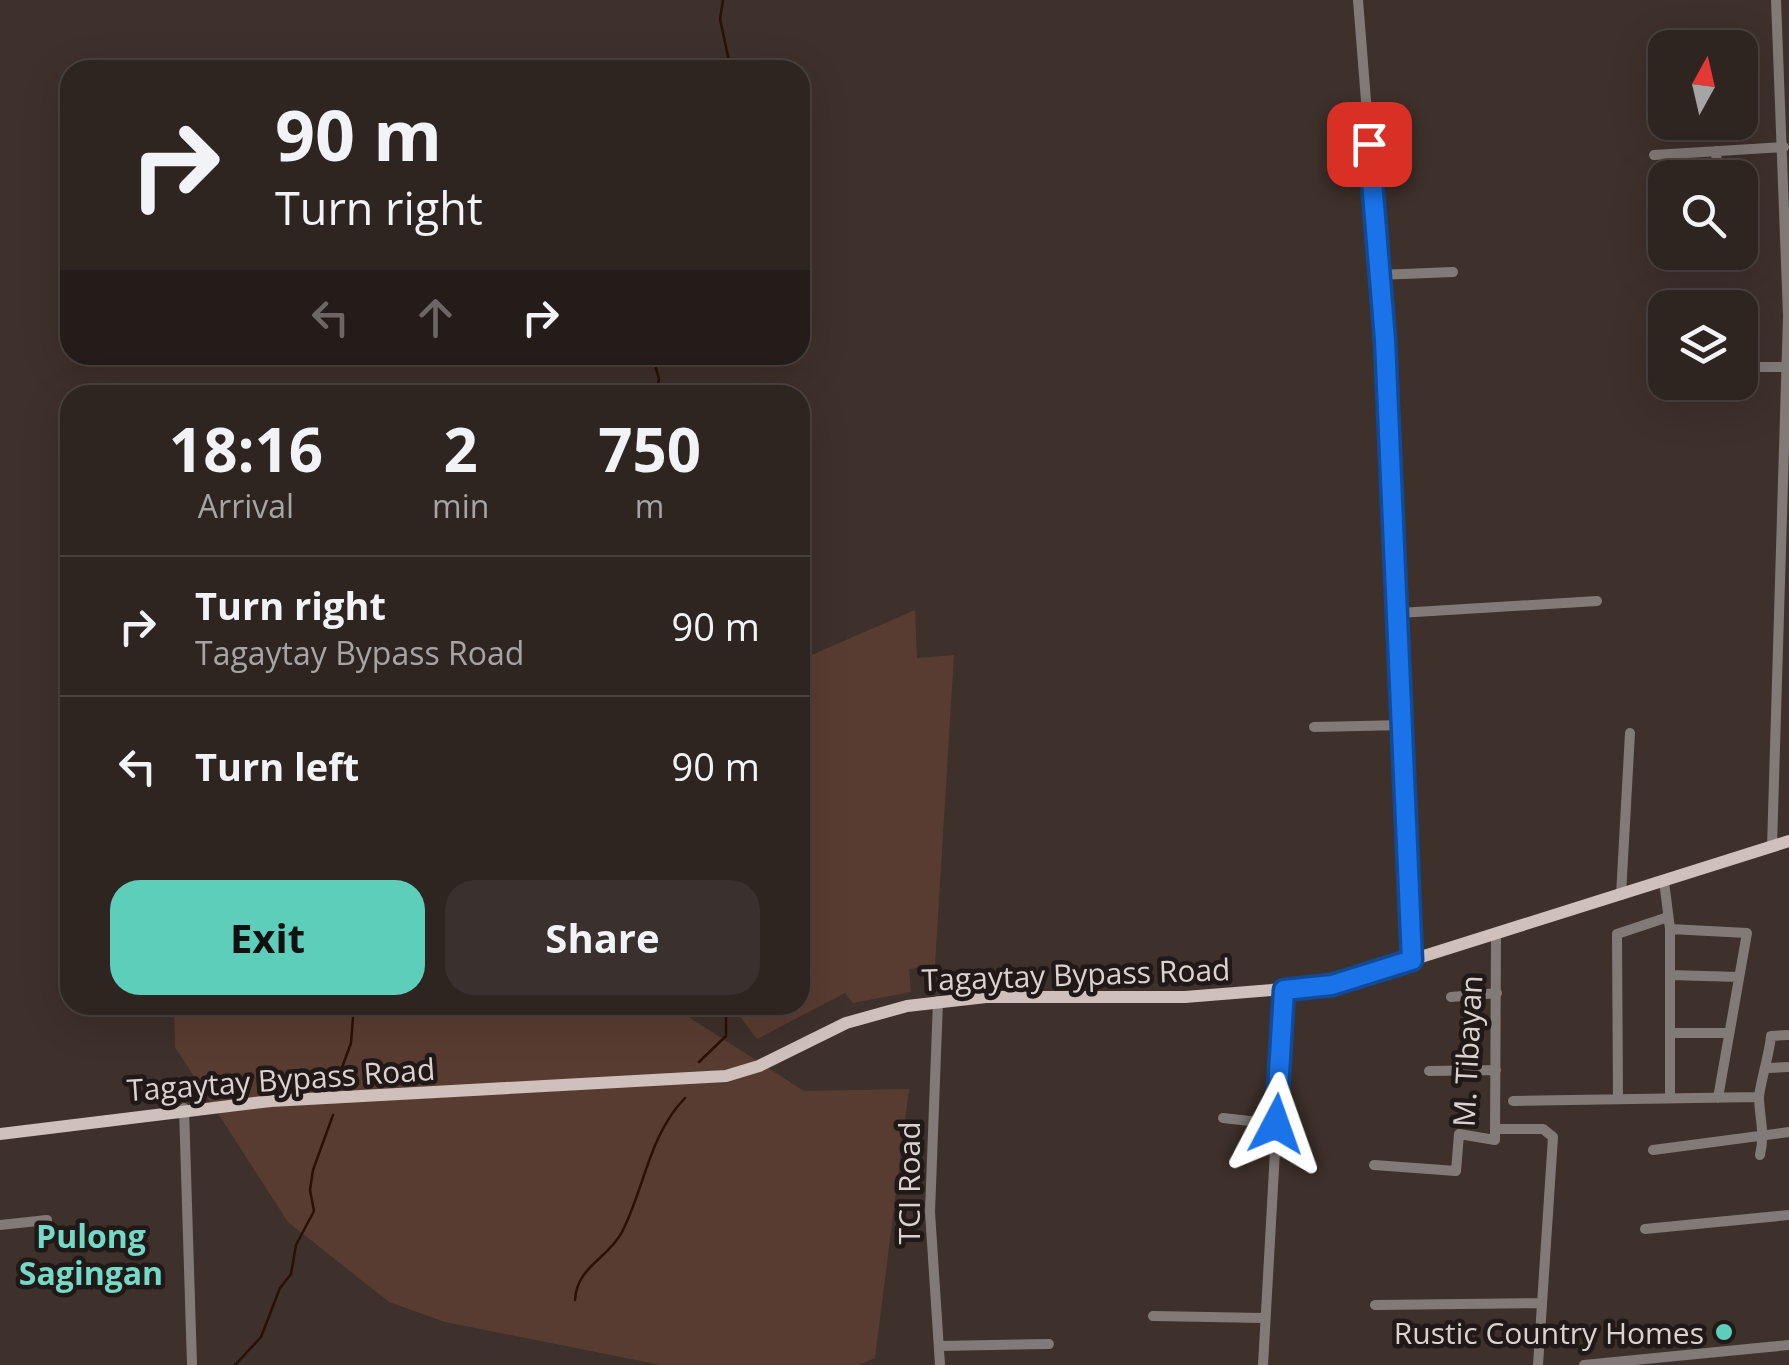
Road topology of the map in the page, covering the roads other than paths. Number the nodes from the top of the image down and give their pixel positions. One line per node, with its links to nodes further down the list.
1 (1358, 0): 8 (street)
2 (1776, 0): 3 (street)
3 (1784, 147): 4 (street); 10 (street)
4 (1716, 151): 5 (street); 6 (street)
5 (1654, 155)
6 (1717, 160)
7 (1453, 272): 8 (street)
8 (1378, 275): 12 (street)
9 (1758, 366): 10 (street)
10 (1788, 367): 17 (street)
11 (1596, 601): 12 (street)
12 (1399, 613): 13 (street)
13 (1405, 725): 14 (street); 22 (street)
14 (1314, 727)
15 (1630, 733): 19 (street)
16 (1789, 841): 17 (main road, Tagaytay Bypass Road)
17 (1772, 847): 18 (main road, Tagaytay Bypass Road)
18 (1664, 881): 19 (main road, Tagaytay Bypass Road); 20 (street)
19 (1621, 895): 21 (main road, Tagaytay Bypass Road)
20 (1669, 923): 23 (street); 24 (street); 39 (street)
21 (1496, 934): 22 (main road, Tagaytay Bypass Road); 26 (street, M. Tibayan)
22 (1412, 960): 25 (main road, Tagaytay Bypass Road)
23 (1670, 974): 24 (street); 29 (street)
24 (1739, 976): 30 (street)
25 (1284, 990): 28 (main road, Tagaytay Bypass Road); 43 (street)
26 (1496, 993): 27 (street); 34 (street, M. Tibayan)
27 (1451, 997)
28 (938, 1001): 41 (main road, Tagaytay Bypass Road); 61 (street, TCI Road)
29 (1671, 1033): 30 (street); 37 (street)
30 (1729, 1033): 38 (street)
31 (1789, 1036): 33 (street)
32 (1789, 1066): 33 (street)
33 (1768, 1068): 36 (street)
34 (1496, 1070): 35 (street); 44 (street, M. Tibayan)
35 (1428, 1071)
36 (1758, 1096): 38 (street); 47 (street)
37 (1670, 1098): 38 (street); 39 (street)
38 (1718, 1098)
39 (1618, 1099): 40 (street)
40 (1513, 1101)
41 (184, 1108): 46 (main road, Tagaytay Bypass Road); 62 (street)
42 (1223, 1118): 43 (street)
43 (1276, 1124): 58 (street)
44 (1495, 1129): 50 (street, M. Tibayan); 55 (street)
45 (1789, 1132): 47 (street)
46 (0, 1134)
47 (1765, 1134): 48 (street); 49 (street)
48 (1653, 1150)
49 (1760, 1155)
50 (1374, 1165)
51 (1789, 1215): 54 (street)
52 (47, 1220): 53 (street)
53 (0, 1225)
54 (1645, 1229)
55 (1541, 1303): 56 (street); 65 (street)
56 (1376, 1305)
57 (1153, 1316): 58 (street)
58 (1263, 1318): 64 (street)
59 (1049, 1344): 61 (street)
60 (1789, 1344): 66 (street)
61 (939, 1346): 63 (street, TCI Road)
62 (192, 1365)
63 (940, 1365)
64 (1263, 1365)
65 (1538, 1365)
66 (1584, 1365)

